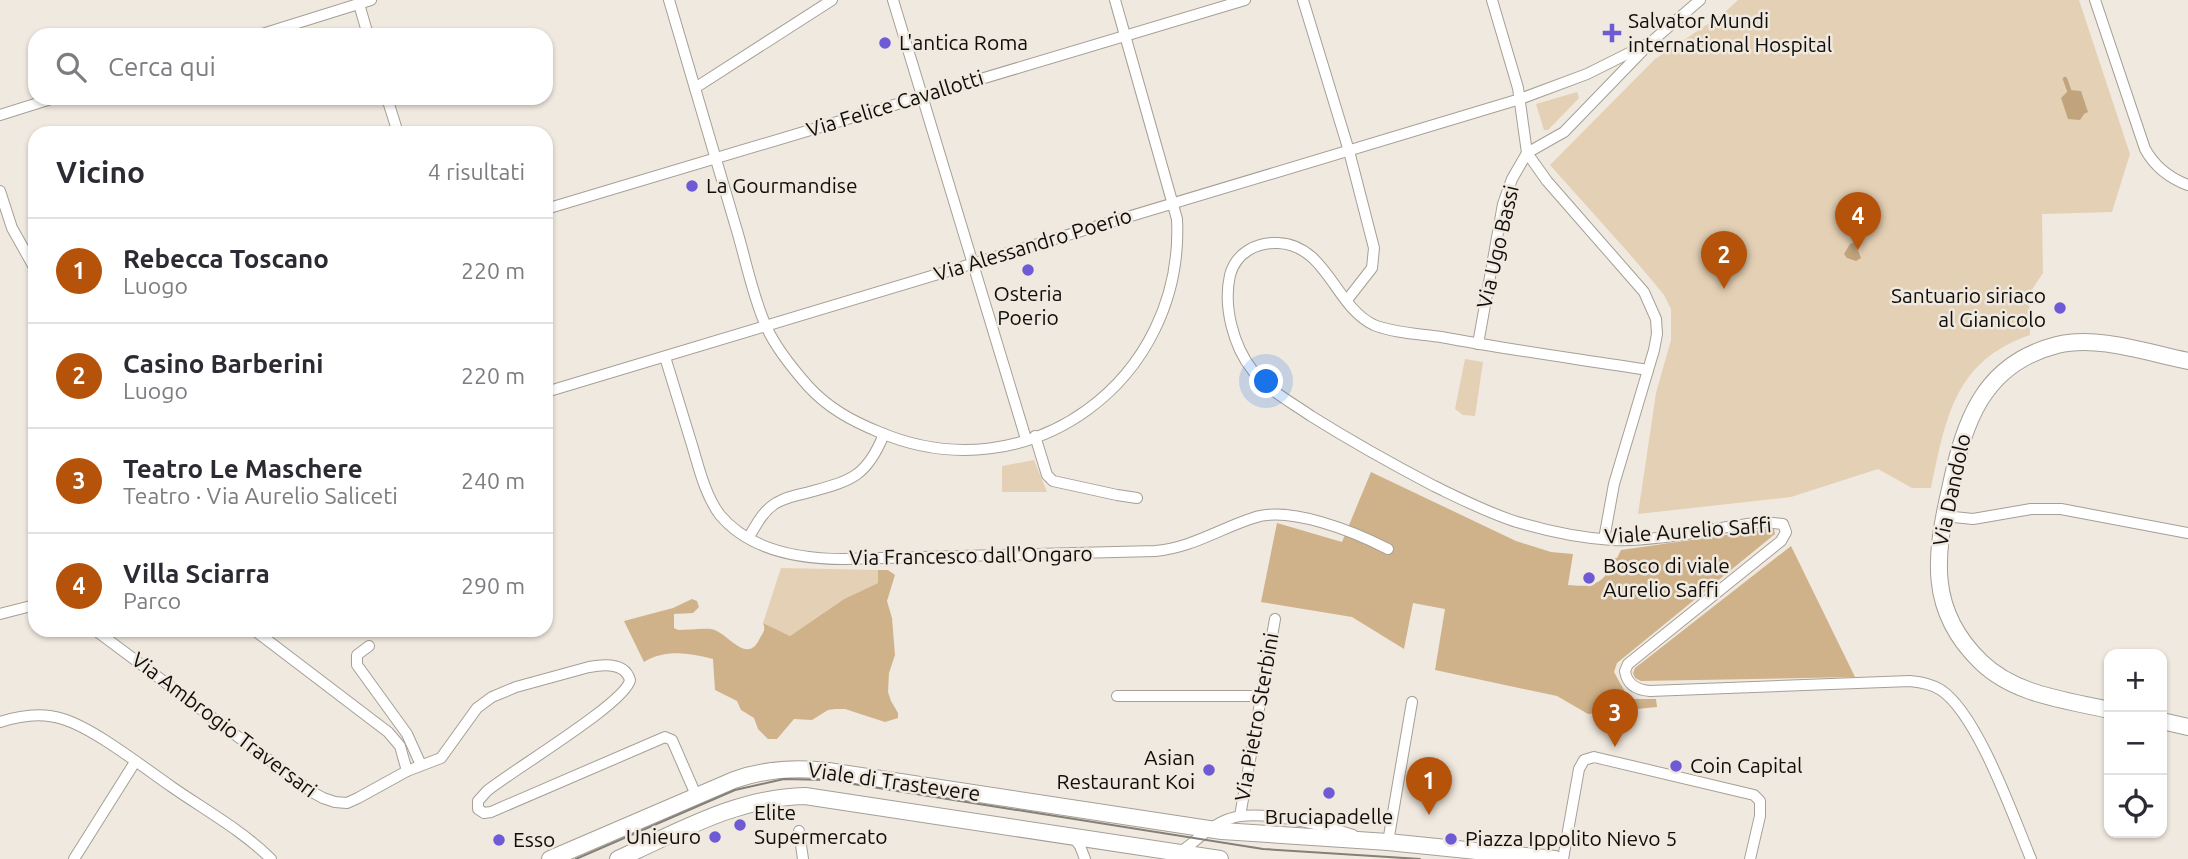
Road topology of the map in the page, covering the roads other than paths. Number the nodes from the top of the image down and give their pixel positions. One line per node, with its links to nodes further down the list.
1 (371, 0): 11 (street)
2 (669, 0): 16 (street)
3 (832, 0): 16 (street)
4 (893, 0): 17 (street)
5 (1115, 0): 14 (street)
6 (1245, 0): 14 (street, Via Felice Cavallotti)
7 (1303, 0): 23 (street)
8 (1492, 0): 18 (street)
9 (1700, 0): 15 (street)
10 (2095, 0): 26 (street)
11 (359, 4): 12 (street); 13 (street)
12 (281, 28)
13 (366, 28)
14 (1125, 35): 17 (street, Via Felice Cavallotti); 28 (street)
15 (1651, 41): 18 (street, Via Alessandro Poerio); 24 (street)
16 (695, 88): 25 (street)
17 (922, 96): 25 (street, Via Felice Cavallotti); 31 (street)
18 (1520, 99): 23 (street, Via Alessandro Poerio); 24 (street)
19 (32, 105): 21 (street)
20 (389, 105): 22 (street)
21 (0, 115)
22 (395, 126)
23 (1349, 151): 28 (street, Via Alessandro Poerio); 32 (street)
24 (1527, 153): 34 (street, Via Ugo Bassi); 37 (street)
25 (716, 158): 29 (street, Via Felice Cavallotti); 33 (street)
26 (2188, 185)
27 (0, 191): 30 (street)
28 (1173, 202): 31 (street, Via Alessandro Poerio); 40 (street)
29 (553, 207)
30 (28, 257)
31 (972, 263): 33 (street, Via Alessandro Poerio); 40 (street)
32 (1347, 300): 34 (street, Viale Aurelio Saffi); 45 (street, Viale Aurelio Saffi)
33 (766, 327): 35 (street, Via Alessandro Poerio); 39 (street)
34 (1478, 344): 37 (street, Viale Aurelio Saffi)
35 (665, 357): 38 (street, Via Alessandro Poerio); 44 (street, Via Francesco dall'Ongaro)
36 (2188, 361): 42 (main road, Via Dandolo)
37 (1648, 370): 45 (street)
38 (553, 390)
39 (884, 434): 40 (street); 44 (street)
40 (1030, 438): 41 (street)
41 (1137, 498)
42 (1944, 516): 43 (street); 56 (main road, Via Dandolo)
43 (2188, 533)
44 (748, 537): 46 (street, Via Francesco dall'Ongaro)
45 (1604, 539): 80 (street, Viale Aurelio Saffi)
46 (1388, 549)
47 (28, 607): 48 (street)
48 (0, 614)
49 (1275, 619): 54 (street, Via Pietro Sterbini)
50 (104, 637): 62 (street, Via Ambrogio Traversari)
51 (263, 637): 62 (street)
52 (369, 646): 61 (street)
53 (1117, 696): 54 (street)
54 (1260, 696): 64 (street, Via Pietro Sterbini)
55 (1412, 702): 68 (street)
56 (2104, 709)
57 (0, 722): 60 (street)
58 (2167, 722): 59 (main road)
59 (2188, 727)
60 (135, 762): 71 (street); 72 (street)
61 (421, 765): 62 (street, Via Ambrogio Traversari); 63 (street, Via Ambrogio Traversari)
62 (407, 771)
63 (696, 794): 65 (main road, Viale di Trastevere); 73 (main road, Viale di Trastevere)
64 (1240, 816): 65 (street); 68 (street)
65 (1212, 829): 68 (main road, Viale di Trastevere); 69 (street)
66 (799, 831): 75 (street)
67 (1073, 836): 69 (main road, Viale di Trastevere); 74 (main road, Viale di Trastevere); 76 (street)
68 (1380, 841): 77 (main road, Viale di Trastevere)
69 (1175, 856): 70 (main road, Viale di Trastevere)
70 (1207, 858)
71 (74, 859)
72 (271, 859)
73 (550, 859)
74 (620, 859)
75 (803, 859)
76 (1085, 859)
77 (1555, 859)
78 (1563, 859): 79 (street)
79 (1750, 859)
80 (2031, 859)

